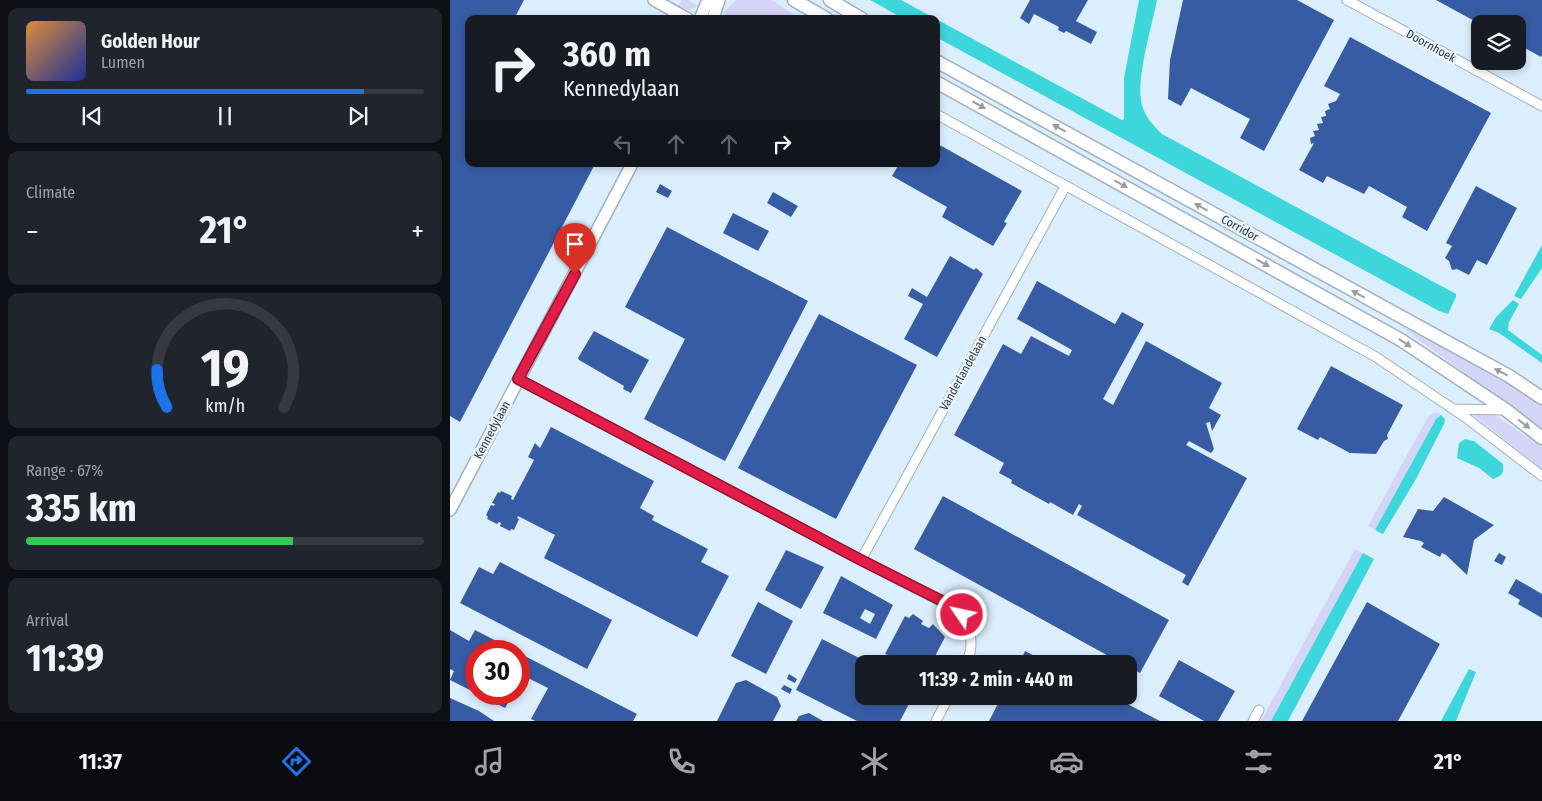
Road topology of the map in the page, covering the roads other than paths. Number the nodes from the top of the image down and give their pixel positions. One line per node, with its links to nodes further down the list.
1 (654, 0): 9 (street)
2 (708, 0): 10 (street)
3 (719, 0): 11 (street)
4 (727, 0): 11 (street)
5 (783, 0): 12 (main road)
6 (794, 0): 13 (main road)
7 (830, 0): 14 (main road)
8 (1347, 0): 17 (street, Doornhoek)
9 (681, 15)
10 (702, 15)
11 (714, 15)
12 (808, 15)
13 (821, 15)
14 (855, 15)
15 (940, 63): 22 (main road, Corridor, one-way to 15)
16 (940, 84): 24 (main road, Corridor, one-way to 24)
17 (1542, 106)
18 (940, 116): 20 (street)
19 (630, 167): 21 (street, Kennedylaan)
20 (1065, 186): 23 (street); 28 (street, Vanderlandelaan)
21 (518, 379): 27 (street, Kennedylaan); 28 (street)
22 (1542, 398)
23 (1454, 409): 24 (street); 26 (street)
24 (1506, 410): 25 (main road, Corridor, one-way to 25)
25 (1542, 438)
26 (1542, 476)
27 (450, 510)
28 (861, 560): 29 (street)
29 (969, 655)
30 (944, 705): 32 (street)
31 (1259, 710): 33 (street)
32 (936, 721)
33 (1253, 721)

